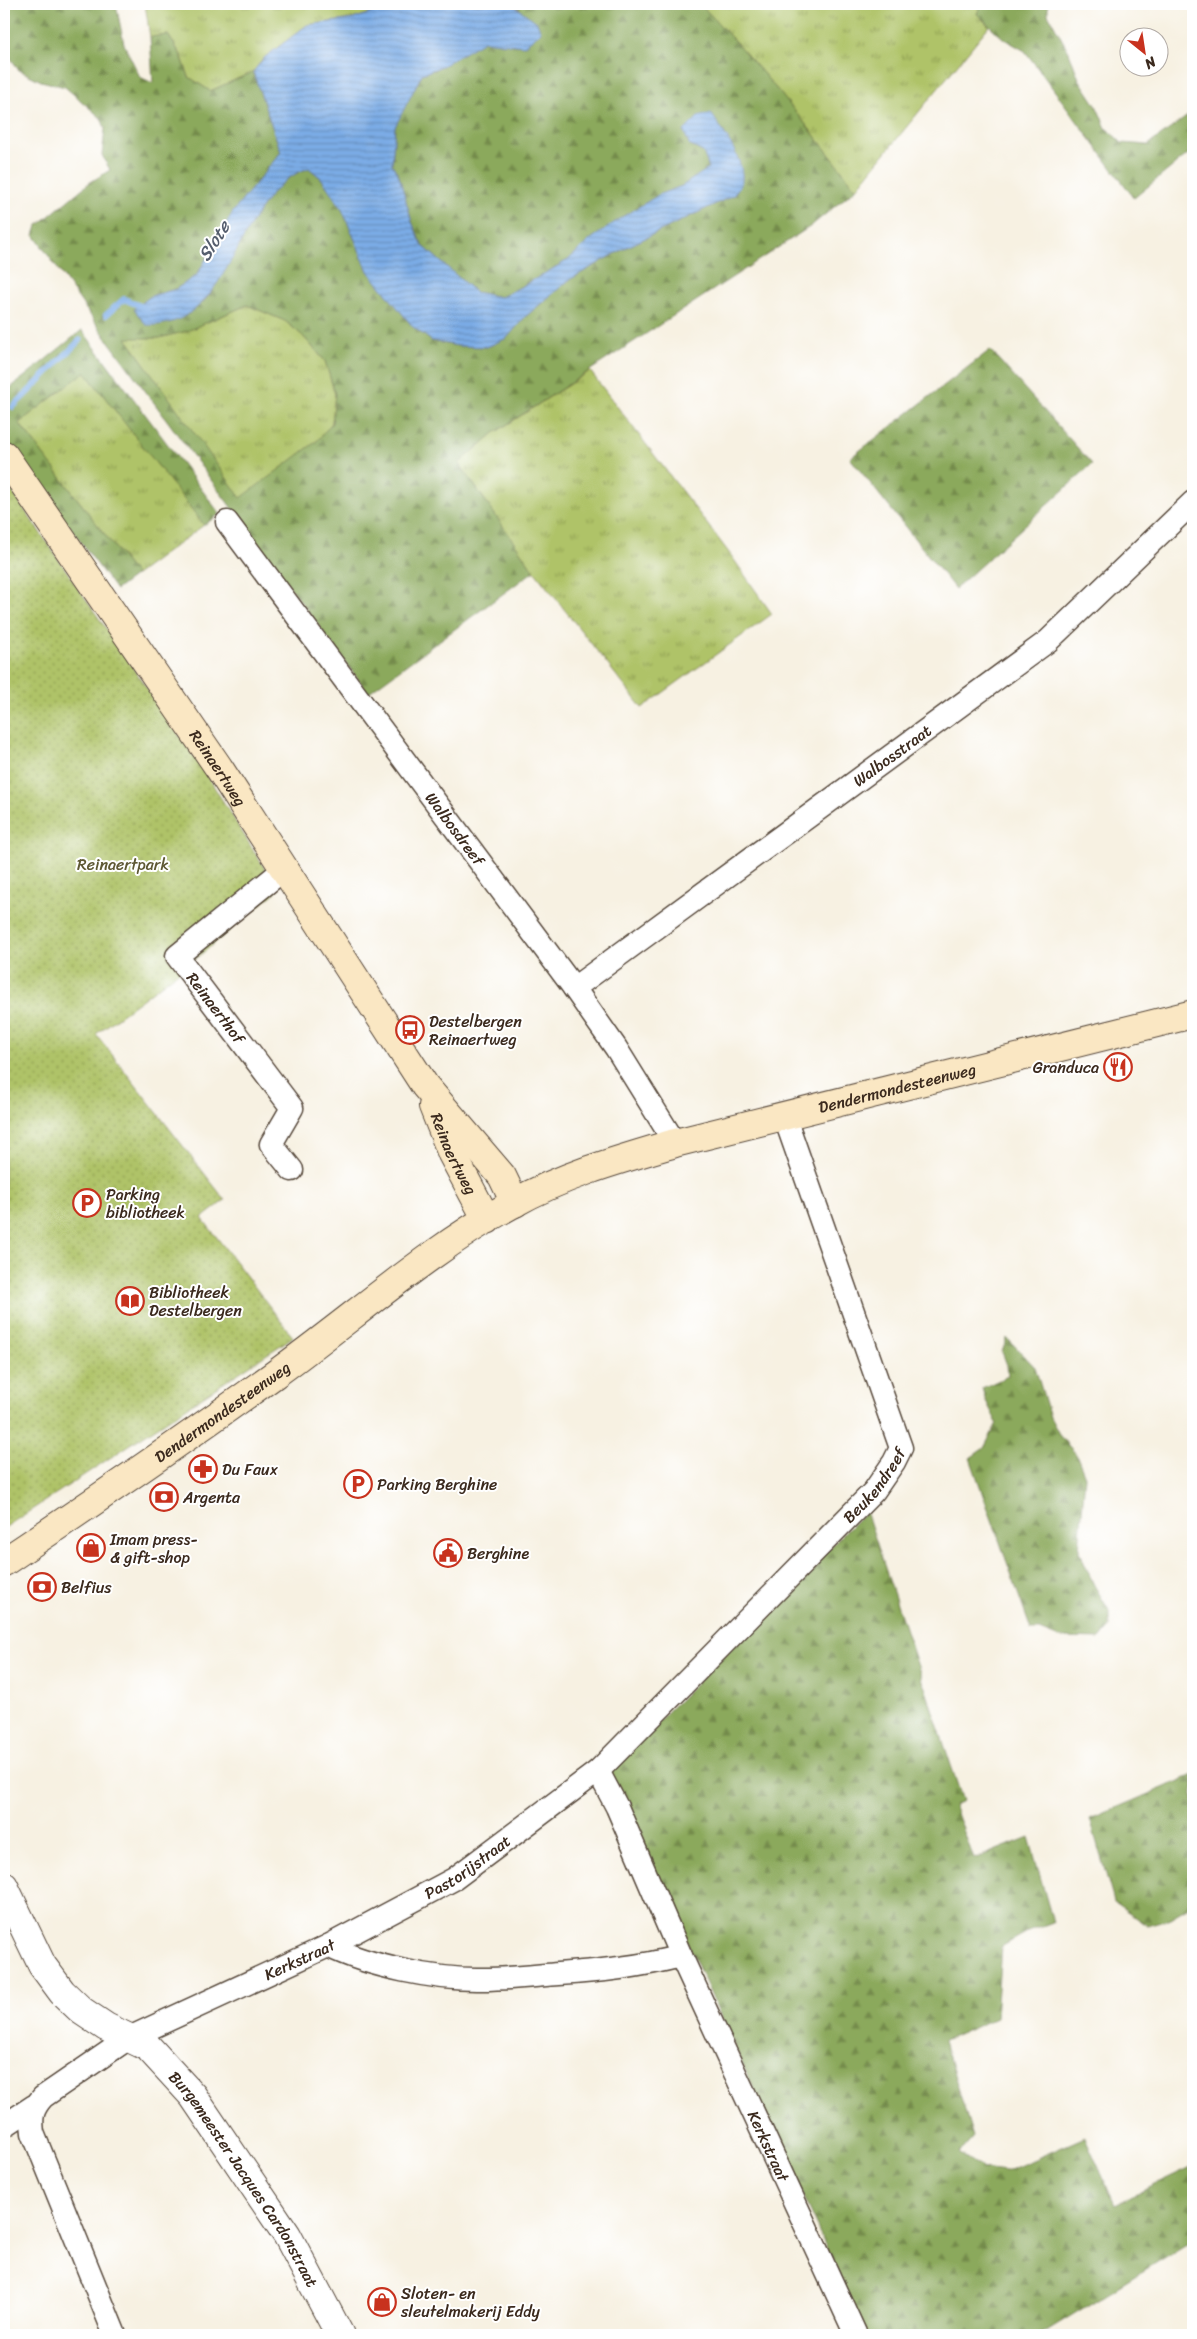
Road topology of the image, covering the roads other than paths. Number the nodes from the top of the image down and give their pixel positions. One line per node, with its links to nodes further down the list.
1 (4, 455): 4 (main road, Reinaertweg)
2 (1193, 502): 5 (street, Walbosstraat)
3 (227, 522): 5 (street, Walbosdreef)
4 (283, 870): 7 (main road, Reinaertweg); 10 (street, Reinaerthof)
5 (574, 988): 9 (street, Walbosdreef)
6 (1193, 1014): 8 (main road, Dendermondesteenweg)
7 (425, 1086): 11 (main road, Reinaertweg); 12 (main road, Reinaertweg)
8 (784, 1115): 9 (main road, Dendermondesteenweg); 14 (street, Beukendreef)
9 (675, 1143): 11 (main road, Dendermondesteenweg)
10 (292, 1170)
11 (511, 1194): 12 (main road, Dendermondesteenweg)
12 (483, 1212): 13 (main road, Dendermondesteenweg)
13 (4, 1562)
14 (598, 1771): 16 (street, Pastorijstraat); 17 (street, Kerkstraat)
15 (4, 1886): 18 (street)
16 (328, 1946): 17 (street, Kerkstraat); 18 (street, Kerkstraat)
17 (681, 1956): 23 (street, Kerkstraat)
18 (129, 2038): 19 (street, Kerkstraat); 22 (street, Burgemeester Jacques Cardonstraat)
19 (34, 2106): 20 (street, Kerkstraat); 21 (street)
20 (4, 2126)
21 (115, 2335)
22 (340, 2335)
23 (856, 2335)

